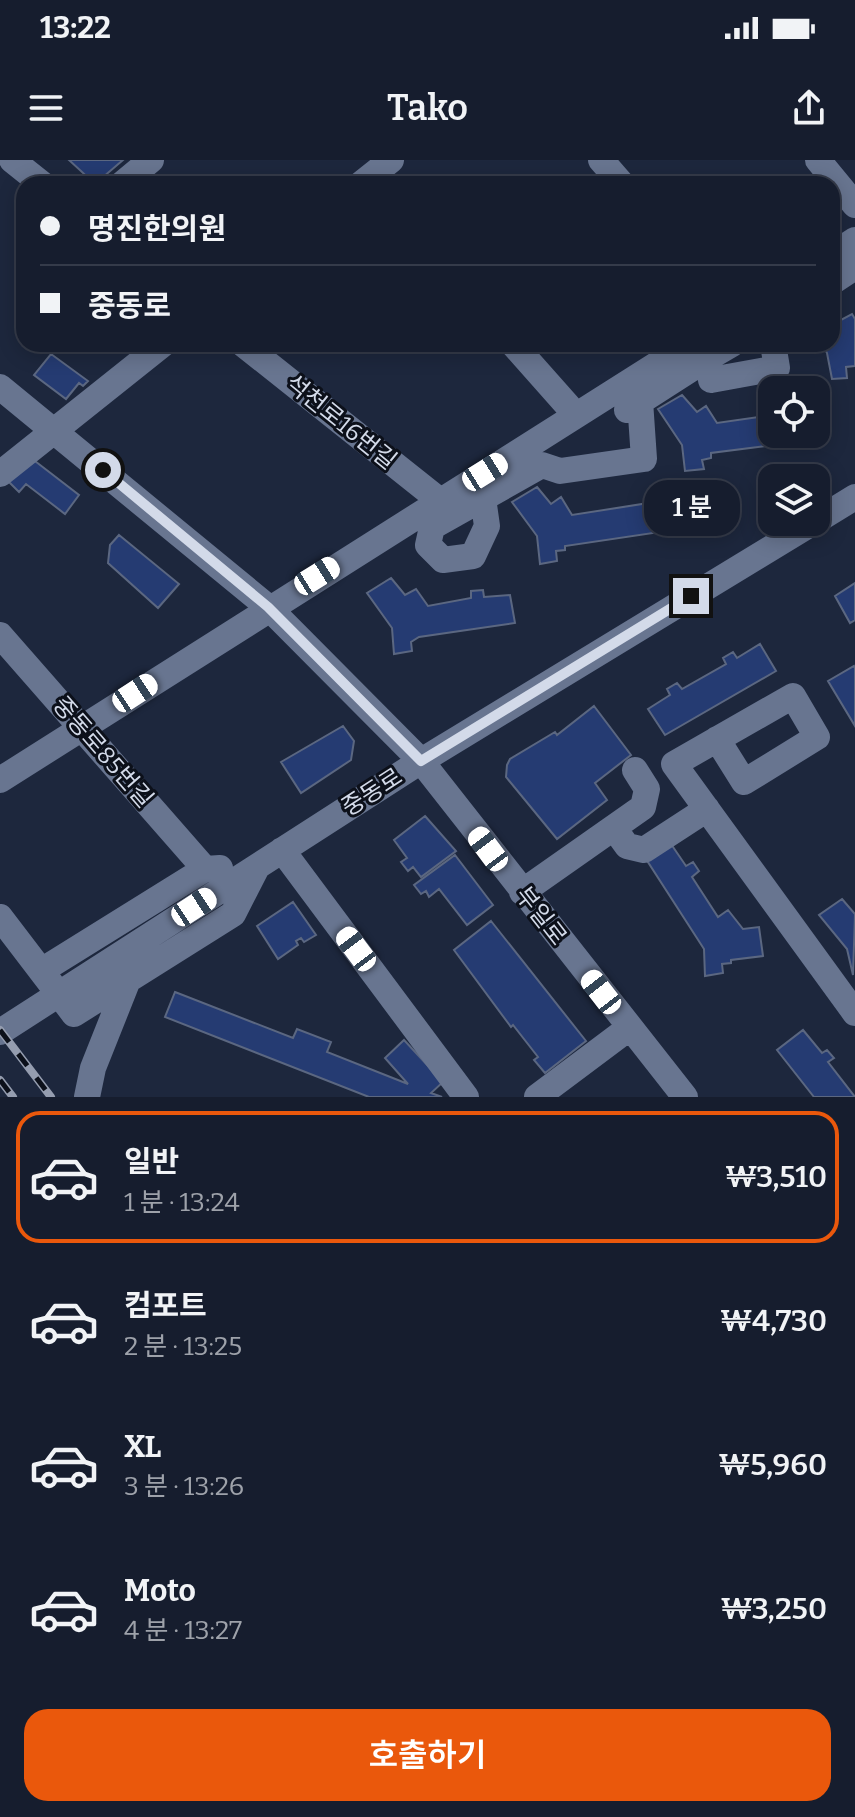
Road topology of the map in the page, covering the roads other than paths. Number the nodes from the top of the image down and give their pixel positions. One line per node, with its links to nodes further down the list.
1 (12, 160): 6 (street)
2 (151, 160): 7 (street)
3 (391, 160): 8 (street)
4 (601, 160): 9 (street)
5 (818, 160): 10 (street)
6 (32, 176)
7 (132, 176)
8 (365, 176)
9 (615, 176)
10 (831, 176)
11 (840, 187): 12 (street)
12 (855, 205)
13 (153, 352): 22 (street)
14 (253, 352): 26 (street, 석천로16번길)
15 (520, 352): 21 (street)
16 (696, 352): 21 (street)
17 (697, 352): 25 (street)
18 (698, 352): 19 (street)
19 (774, 352)
20 (0, 387): 22 (street, 부일로)
21 (576, 415): 26 (street)
22 (55, 430): 23 (street); 29 (street, 부일로)
23 (0, 474)
24 (855, 497): 27 (street, 중동로)
25 (483, 498)
26 (439, 500): 29 (street)
27 (830, 512)
28 (790, 536): 33 (street, 중동로)
29 (268, 607): 31 (street); 33 (street, 부일로)
30 (0, 635): 31 (street, 중동로85번길)
31 (81, 727): 35 (street); 40 (street, 중동로85번길)
32 (717, 739): 36 (street)
33 (421, 761): 38 (street, 중동로); 41 (street, 부일로)
34 (635, 770): 37 (street)
35 (0, 780)
36 (707, 809): 37 (street); 45 (street)
37 (614, 828): 41 (street)
38 (282, 850): 39 (street, 중동로); 49 (street)
39 (258, 866): 40 (street); 44 (street)
40 (212, 880): 43 (street); 47 (street)
41 (522, 892): 46 (street, 부일로)
42 (0, 917): 43 (street)
43 (41, 971): 44 (street)
44 (128, 980): 48 (street)
45 (855, 1013)
46 (629, 1028): 50 (street); 51 (street, 부일로)
47 (0, 1032)
48 (87, 1097)
49 (466, 1097)
50 (537, 1097)
51 (685, 1097)

